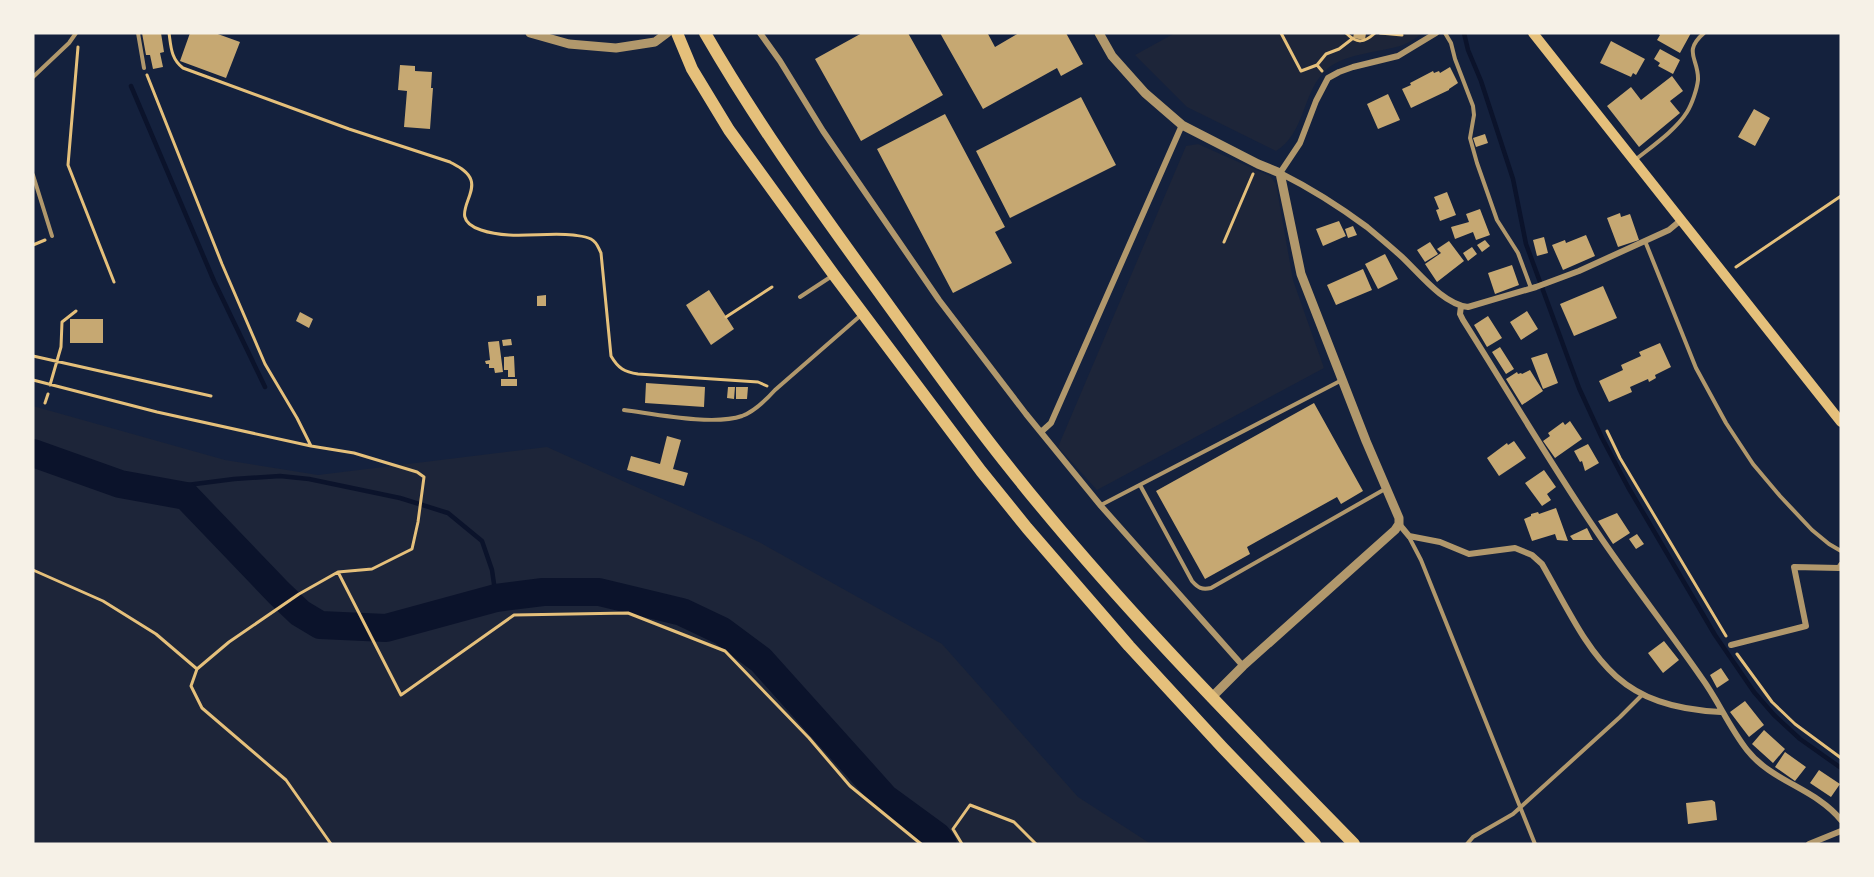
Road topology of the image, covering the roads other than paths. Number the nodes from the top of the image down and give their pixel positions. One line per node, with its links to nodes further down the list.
1 (76, 33): 14 (lane)
2 (138, 33): 13 (lane)
3 (530, 33): 4 (street)
4 (667, 33)
5 (677, 33): 22 (highway)
6 (705, 33): 41 (highway)
7 (760, 33): 30 (street)
8 (1099, 33): 15 (street)
9 (1436, 33): 17 (street)
10 (1445, 33): 23 (lane)
11 (1533, 33): 16 (main road)
12 (1704, 33): 16 (lane)
13 (144, 68)
14 (33, 77)
15 (1182, 125): 17 (street); 30 (street)
16 (1634, 161): 19 (main road)
17 (1280, 173): 25 (street); 27 (street)
18 (33, 175): 20 (lane)
19 (1681, 220): 21 (street); 29 (main road)
20 (52, 236)
21 (1645, 241): 23 (street); 36 (lane)
22 (834, 274): 24 (lane); 26 (highway)
23 (1534, 287): 25 (street)
24 (800, 297)
25 (1461, 306): 42 (street)
26 (863, 313): 28 (lane); 46 (highway)
27 (1342, 380): 31 (lane); 32 (street)
28 (624, 410)
29 (1841, 422)
30 (1041, 432): 33 (street)
31 (1140, 485): 32 (lane); 33 (lane)
32 (1387, 488): 34 (street)
33 (1101, 506): 39 (street)
34 (1399, 524): 35 (street); 39 (street)
35 (1409, 536): 40 (street); 43 (lane)
36 (1841, 551)
37 (1841, 566): 38 (street)
38 (1731, 645)
39 (1244, 666): 41 (street)
40 (1642, 694): 42 (street); 43 (lane)
41 (1211, 698): 47 (highway)
42 (1721, 712): 44 (street)
43 (1520, 807): 48 (lane); 49 (lane)
44 (1841, 820)
45 (1841, 831): 50 (street)
46 (1315, 844)
47 (1354, 844)
48 (1467, 844)
49 (1535, 844)
50 (1809, 844)

